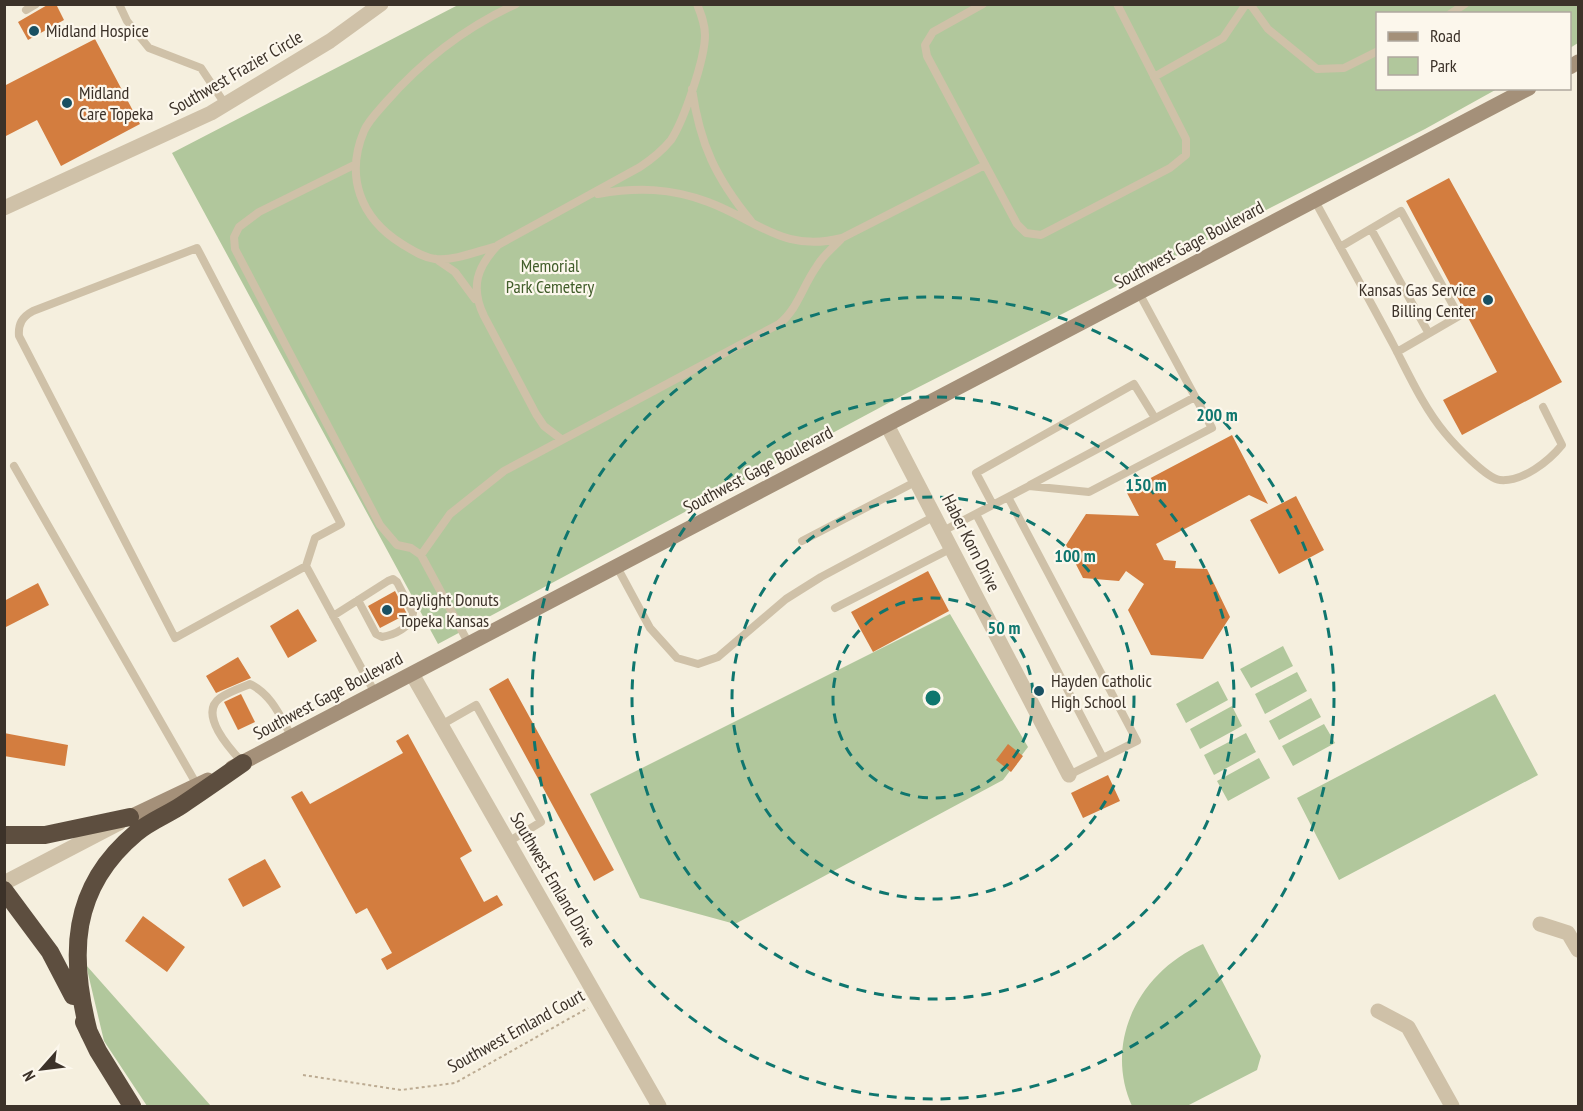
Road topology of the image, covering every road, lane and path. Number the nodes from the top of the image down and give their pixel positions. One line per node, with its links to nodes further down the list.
1 (36, 4): 9 (lane)
2 (119, 4): 14 (lane)
3 (381, 4): 14 (street, Southwest Frazier Circle)
4 (516, 4): 15 (lane)
5 (697, 4): 12 (lane)
6 (983, 4): 16 (lane)
7 (1117, 4): 11 (lane)
8 (1248, 4): 10 (lane); 11 (lane)
9 (26, 10)
10 (1376, 52)
11 (1154, 77): 16 (lane)
12 (692, 87): 17 (lane); 20 (lane)
13 (1525, 90): 18 (main road, Southwest Gage Boulevard)
14 (225, 104): 19 (street, Southwest Frazier Circle)
15 (354, 165): 25 (lane); 45 (lane)
16 (985, 165): 22 (lane)
17 (591, 196): 20 (lane); 23 (lane)
18 (1315, 201): 24 (lane); 26 (main road, Southwest Gage Boulevard)
19 (4, 208)
20 (754, 224): 22 (lane)
21 (1371, 229): 24 (lane); 28 (lane); 28 (lane)
22 (842, 238): 34 (lane)
23 (498, 245): 25 (lane); 27 (lane)
24 (1340, 248): 29 (lane)
25 (435, 259): 27 (lane)
26 (1139, 293): 30 (lane); 33 (main road, Southwest Gage Boulevard)
27 (477, 303): 34 (lane)
28 (1428, 332): 29 (lane)
29 (1397, 351): 31 (lane)
30 (1195, 397): 32 (lane); 37 (lane)
31 (1542, 407)
32 (1155, 418): 37 (lane); 39 (lane)
33 (887, 425): 36 (street, Haber Korn Drive); 47 (main road, Southwest Gage Boulevard)
34 (561, 439): 45 (lane)
35 (14, 466): 59 (lane)
36 (917, 481): 41 (street, Haber Korn Drive); 43 (lane)
37 (1029, 486): 38 (lane)
38 (1008, 497): 39 (lane); 56 (lane)
39 (993, 505): 40 (lane)
40 (976, 514): 42 (lane); 56 (lane)
41 (935, 516): 42 (street, Haber Korn Drive); 47 (lane)
42 (943, 531): 44 (street, Haber Korn Drive)
43 (802, 541)
44 (952, 548): 49 (lane); 58 (street, Haber Korn Drive)
45 (421, 555): 51 (lane)
46 (306, 566): 46 (lane); 50 (lane)
47 (617, 567): 51 (main road, Southwest Gage Boulevard)
48 (358, 600): 48 (lane); 50 (lane)
49 (835, 608)
50 (333, 616): 53 (lane)
51 (469, 644): 52 (main road, Southwest Gage Boulevard)
52 (412, 674): 53 (main road, Southwest Gage Boulevard); 54 (street, Southwest Emland Drive)
53 (375, 693): 55 (main road, Southwest Gage Boulevard)
54 (441, 725): 62 (street, Southwest Emland Drive); 62 (lane)
55 (292, 737): 57 (main road, Southwest Gage Boulevard); 57 (lane)
56 (1103, 758): 58 (lane)
57 (243, 763): 59 (main road, Southwest Gage Boulevard); 69 (highway)
58 (1069, 775)
59 (197, 785): 60 (main road, Southwest Gage Boulevard)
60 (130, 817): 61 (highway); 63 (street, Southwest Gage Boulevard)
61 (4, 835)
62 (508, 842): 67 (street, Southwest Emland Drive)
63 (4, 883)
64 (4, 890): 69 (highway)
65 (1540, 924): 66 (street)
66 (1578, 950)
67 (600, 1001): 70 (path, Southwest Emland Court); 72 (street, Southwest Emland Drive)
68 (1378, 1011): 73 (street)
69 (89, 1033): 71 (highway)
70 (303, 1075)
71 (132, 1107)
72 (658, 1107)
73 (1452, 1107)

